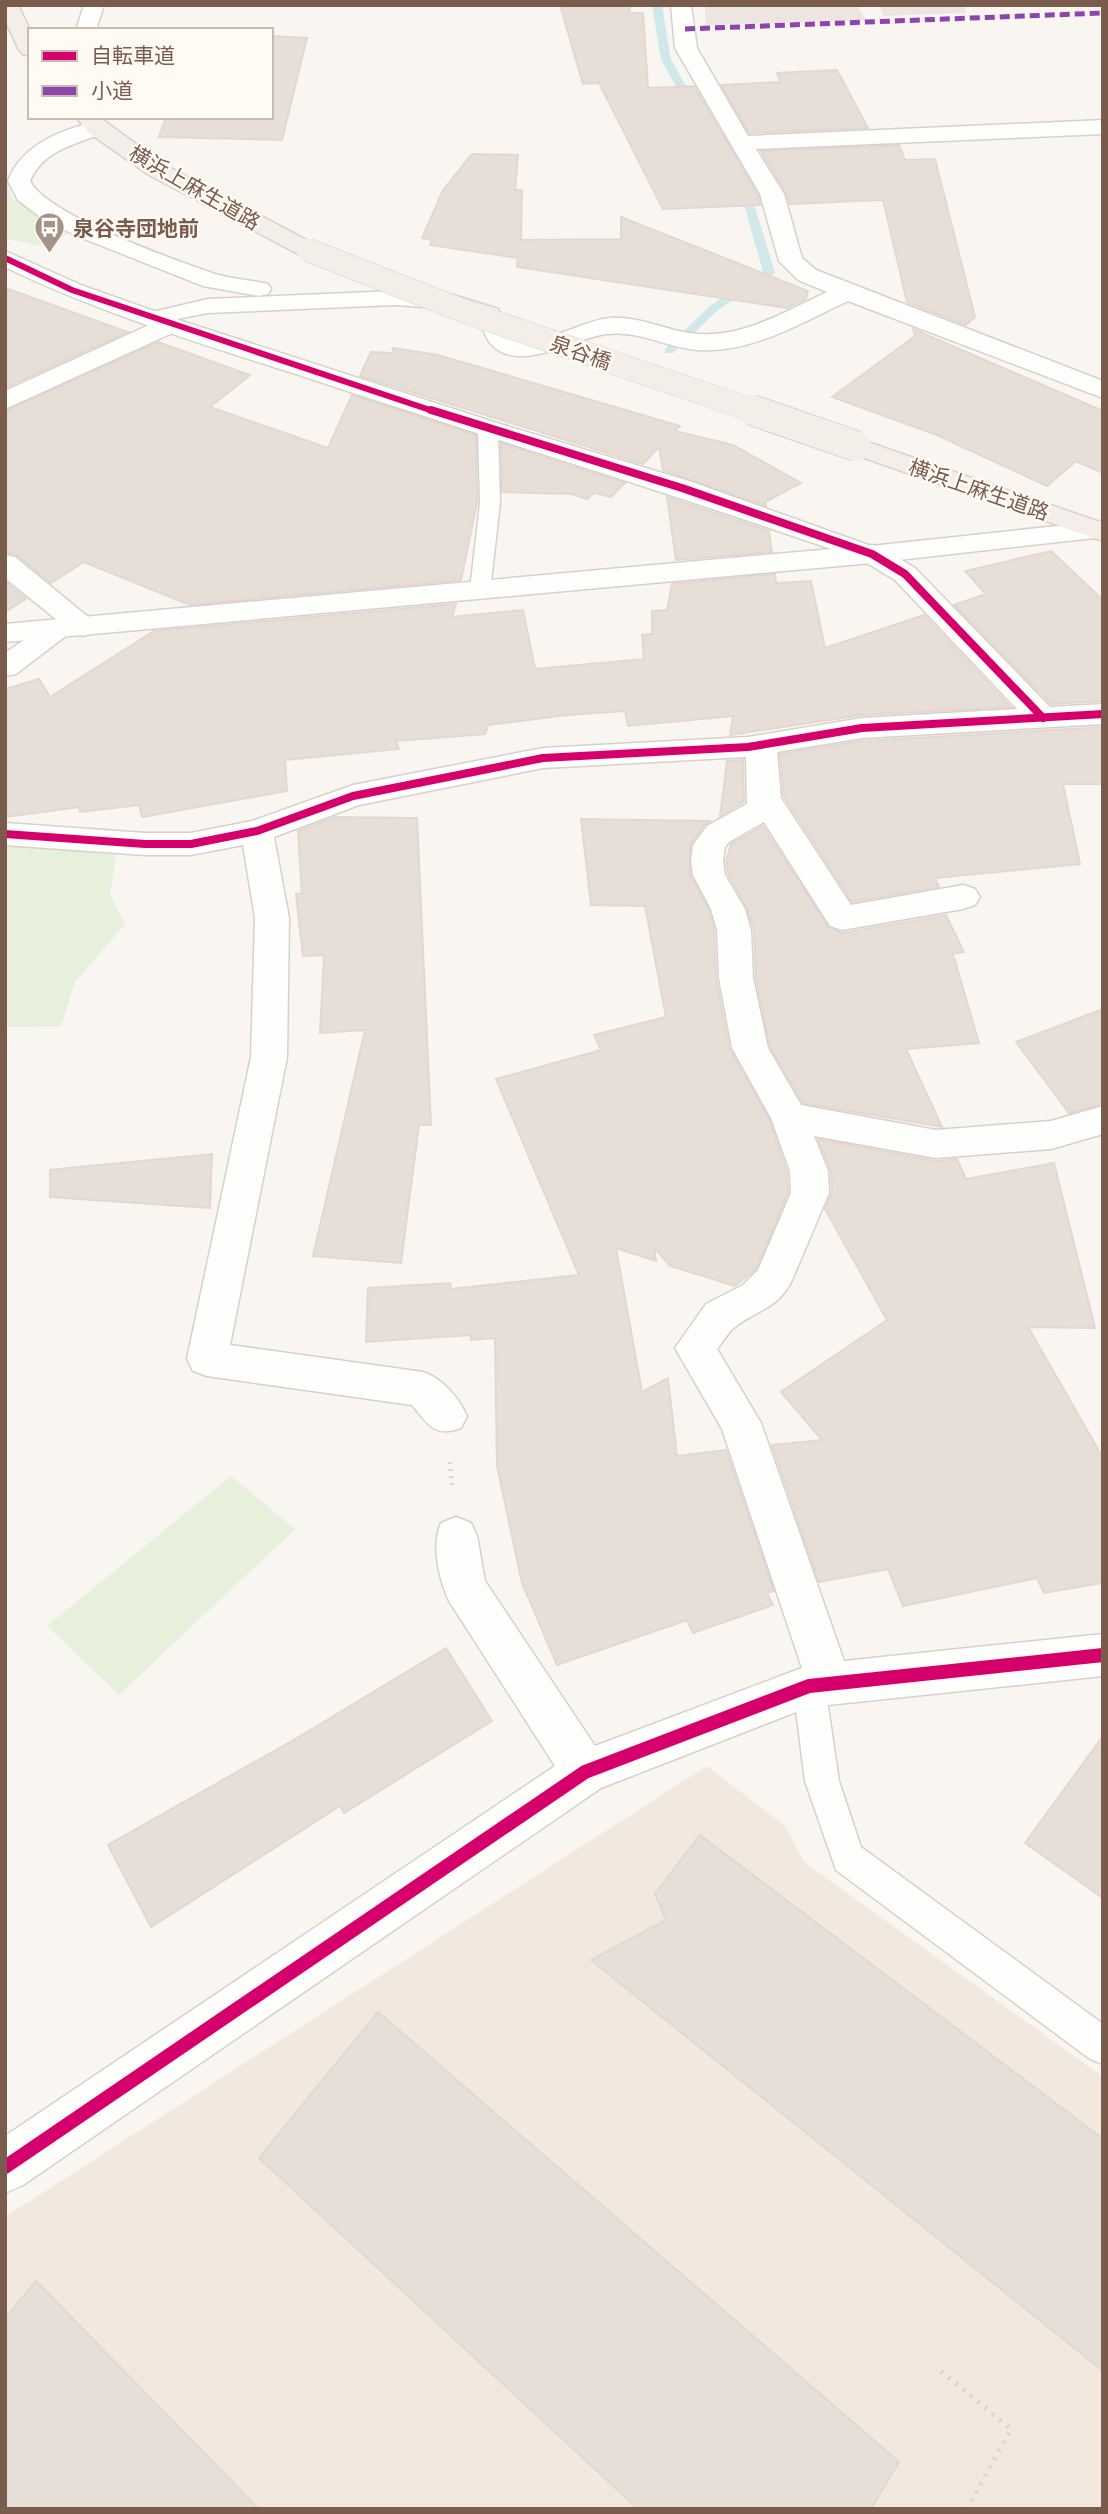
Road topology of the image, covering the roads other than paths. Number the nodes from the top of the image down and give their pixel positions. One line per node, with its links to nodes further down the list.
1 (8, 5): 5 (main road)
2 (94, 5): 4 (street)
3 (681, 5): 8 (street)
4 (87, 28)
5 (28, 46)
6 (92, 122): 9 (main road, 横浜上麻生道路); 12 (street)
7 (1103, 127): 8 (street)
8 (740, 143): 11 (street)
9 (308, 250): 17 (main road, 泉谷橋, bridge)
10 (5, 257): 13 (street)
11 (847, 292): 12 (street); 14 (street)
12 (314, 301): 13 (street)
13 (162, 322): 15 (street); 16 (street)
14 (1103, 390)
15 (5, 401)
16 (488, 429): 19 (street); 21 (lane)
17 (856, 446): 18 (main road, 横浜上麻生道路)
18 (1100, 530): 19 (street)
19 (872, 554): 21 (street); 26 (street)
20 (5, 563): 22 (street)
21 (480, 590): 22 (street)
22 (71, 628): 23 (street); 24 (street)
23 (5, 634)
24 (5, 667)
25 (1103, 714): 26 (street)
26 (1044, 718): 27 (street)
27 (761, 745): 28 (street); 29 (street)
28 (765, 799): 31 (street); 32 (street)
29 (257, 831): 30 (street); 34 (street)
30 (5, 834)
31 (963, 897)
32 (789, 1117): 33 (street); 37 (street)
33 (1103, 1120)
34 (447, 1416)
35 (456, 1536): 38 (street)
36 (1103, 1656): 37 (street)
37 (819, 1684): 38 (street); 39 (lane)
38 (585, 1772): 40 (street)
39 (1103, 2046)
40 (5, 2167)

